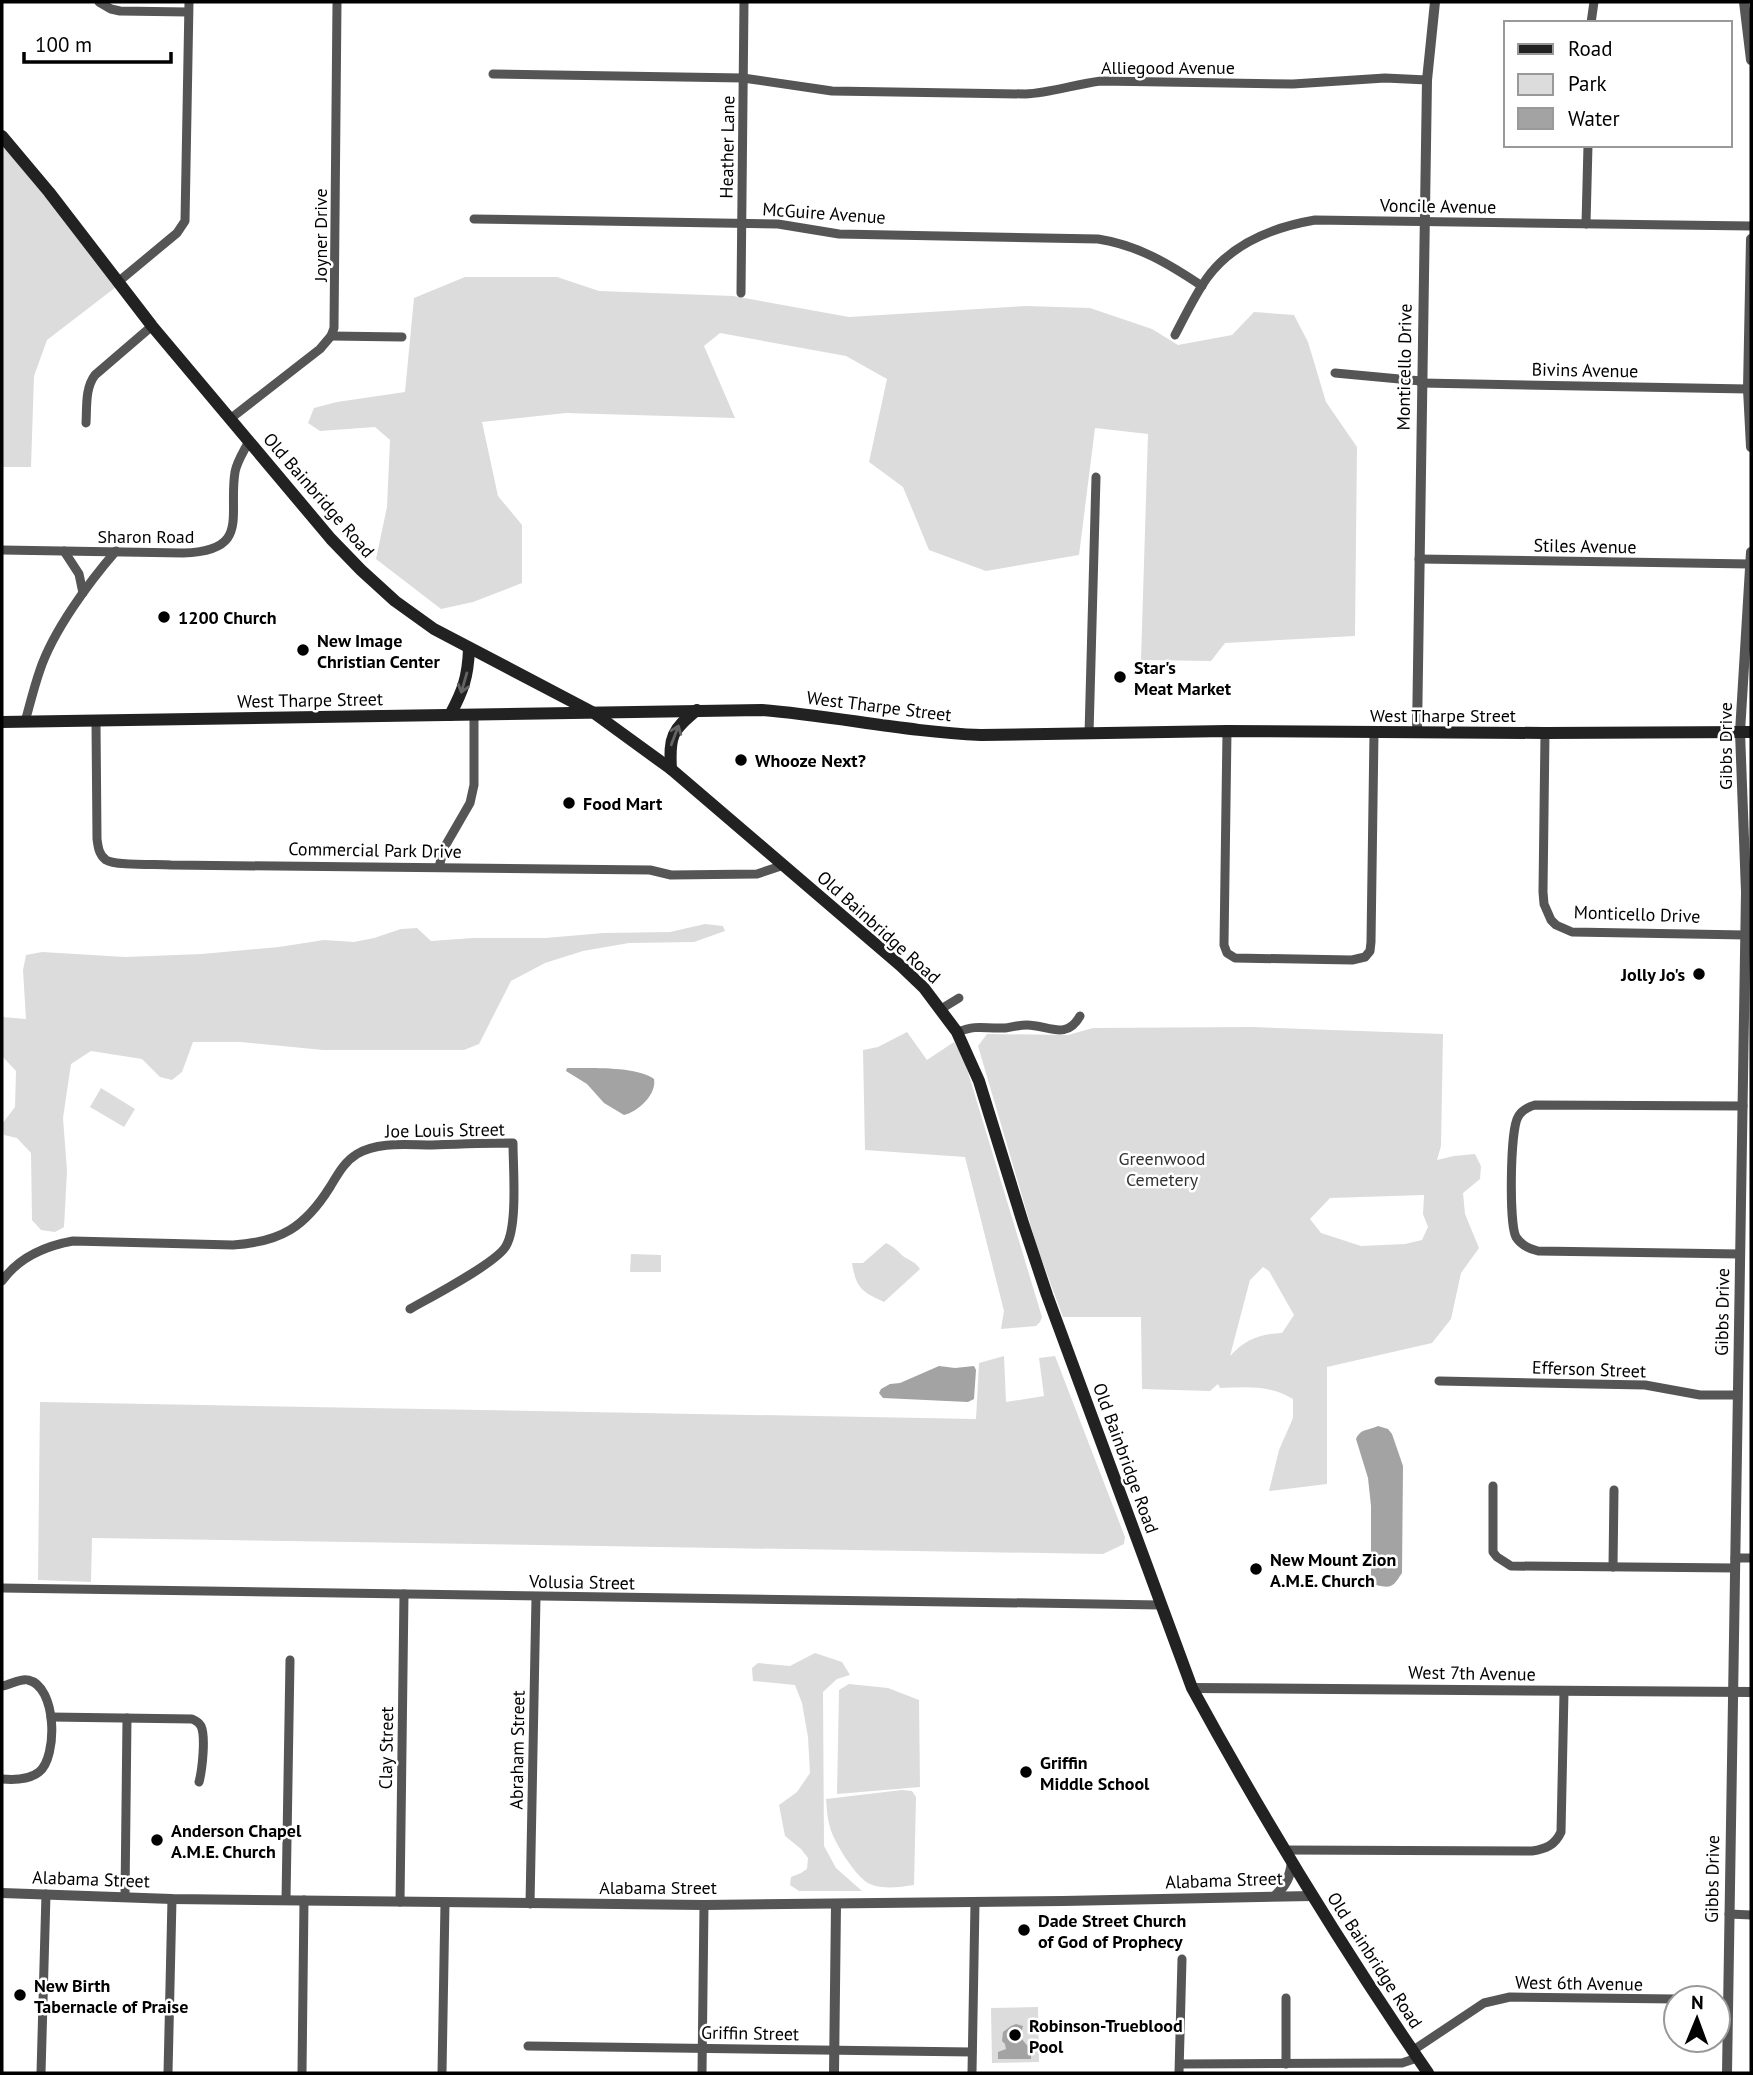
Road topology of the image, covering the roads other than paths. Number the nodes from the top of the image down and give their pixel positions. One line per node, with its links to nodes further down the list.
1 (99, 2): 7 (street)
2 (337, 2): 26 (street, Joyner Drive)
3 (744, 2): 11 (street, Heather Lane)
4 (1435, 2): 12 (street, Monticello Drive)
5 (1594, 2): 8 (street)
6 (1744, 2): 9 (street)
7 (188, 7): 21 (street)
8 (1591, 21)
9 (1751, 60)
10 (493, 74): 11 (street, Alliegood Avenue)
11 (743, 78): 12 (street, Alliegood Avenue); 17 (street, Heather Lane)
12 (1427, 79): 16 (street, Monticello Drive)
13 (2, 136): 21 (main road, Old Bainbridge Road)
14 (1588, 147): 18 (street)
15 (474, 219): 17 (street, McGuire Avenue)
16 (1424, 222): 18 (street, Voncile Avenue); 22 (street, Voncile Avenue); 29 (street, Monticello Drive)
17 (742, 223): 22 (street, McGuire Avenue); 23 (street, Heather Lane)
18 (1586, 224): 19 (street, Voncile Avenue)
19 (1751, 226)
20 (1751, 239): 30 (street)
21 (118, 282): 24 (main road, Old Bainbridge Road)
22 (1202, 286): 25 (street, Voncile Avenue)
23 (741, 293)
24 (152, 326): 31 (main road, Old Bainbridge Road); 32 (street)
25 (1175, 335)
26 (331, 336): 27 (street); 31 (street)
27 (402, 337)
28 (1335, 373): 29 (street, Bivins Avenue)
29 (1421, 382): 30 (street, Bivins Avenue); 39 (street, Monticello Drive)
30 (1748, 389): 34 (street)
31 (230, 419): 33 (main road, Old Bainbridge Road)
32 (86, 423)
33 (249, 441): 38 (street, Sharon Road); 42 (main road, Old Bainbridge Road)
34 (1751, 447)
35 (1096, 477): 55 (street)
36 (2, 550): 37 (street, Sharon Road)
37 (64, 551): 38 (street, Sharon Road); 41 (street)
38 (116, 551): 41 (street)
39 (1419, 559): 40 (street, Stiles Avenue); 53 (street, Monticello Drive)
40 (1751, 560): 51 (street, Gibbs Drive)
41 (83, 593): 48 (street)
42 (469, 649): 44 (main road, Old Bainbridge Road); 45 (main road, one-way to 45)
43 (697, 710): 44 (main road, West Tharpe Street); 55 (main road, West Tharpe Street); 56 (main road, one-way to 43)
44 (594, 713): 46 (main road, West Tharpe Street); 56 (main road, Old Bainbridge Road)
45 (450, 715): 46 (main road, West Tharpe Street); 49 (main road, West Tharpe Street)
46 (474, 715): 58 (street)
47 (2, 722): 48 (main road, West Tharpe Street)
48 (25, 722): 49 (main road, West Tharpe Street)
49 (96, 722): 58 (street, Commercial Park Drive)
50 (1227, 731): 52 (main road, West Tharpe Street); 52 (street); 55 (main road, West Tharpe Street)
51 (1746, 732): 54 (main road, West Tharpe Street); 59 (street, Gibbs Drive)
52 (1374, 733): 53 (main road, West Tharpe Street)
53 (1417, 733): 54 (main road, West Tharpe Street)
54 (1545, 733): 59 (street, Monticello Drive)
55 (1089, 734)
56 (671, 769): 57 (main road, Old Bainbridge Road)
57 (784, 865): 58 (street, Commercial Park Drive); 61 (main road, Old Bainbridge Road)
58 (439, 867)
59 (1746, 935): 64 (street, Gibbs Drive)
60 (959, 998): 61 (street)
61 (941, 1009): 63 (main road, Old Bainbridge Road)
62 (1080, 1016): 63 (street)
63 (957, 1032): 78 (main road, Old Bainbridge Road)
64 (1746, 1103): 65 (street, Gibbs Drive); 65 (street)
65 (1740, 1254): 69 (street, Gibbs Drive)
66 (2, 1281): 67 (street, Joe Louis Street)
67 (410, 1309)
68 (1438, 1381): 69 (street, Efferson Street)
69 (1738, 1395): 73 (street, Gibbs Drive)
70 (1493, 1486): 74 (street)
71 (1614, 1490): 74 (street)
72 (1751, 1558): 73 (street)
73 (1735, 1563): 74 (street); 83 (street, Gibbs Drive)
74 (1613, 1567)
75 (2, 1588): 76 (street, Volusia Street)
76 (404, 1594): 77 (street, Volusia Street); 99 (street, Clay Street)
77 (536, 1597): 78 (street, Volusia Street); 102 (street, Abraham Street)
78 (1161, 1605): 81 (main road, Old Bainbridge Road)
79 (290, 1660): 97 (street)
80 (2, 1686): 85 (street)
81 (1192, 1688): 82 (street, West 7th Avenue); 89 (main road, Old Bainbridge Road)
82 (1564, 1692): 83 (street, West 7th Avenue); 89 (street)
83 (1733, 1692): 84 (street, West 7th Avenue); 105 (street, Gibbs Drive)
84 (1751, 1692)
85 (51, 1717): 86 (street); 87 (street)
86 (127, 1718): 88 (street); 95 (street)
87 (2, 1779)
88 (199, 1782)
89 (1285, 1850): 90 (main road, Old Bainbridge Road)
90 (1293, 1862): 93 (street); 94 (main road, Old Bainbridge Road)
91 (2, 1894): 92 (street, Alabama Street)
92 (46, 1894): 95 (street, Alabama Street); 119 (street)
93 (1275, 1896): 94 (street, Alabama Street); 101 (street, Alabama Street)
94 (1313, 1896): 115 (main road, Old Bainbridge Road)
95 (125, 1897): 96 (street, Alabama Street)
96 (172, 1899): 97 (street, Alabama Street); 120 (street)
97 (286, 1900): 98 (street, Alabama Street)
98 (304, 1900): 99 (street, Alabama Street); 121 (street)
99 (400, 1902): 100 (street, Alabama Street)
100 (445, 1903): 102 (street, Alabama Street); 122 (street)
101 (975, 1903): 104 (street, Alabama Street); 114 (street)
102 (530, 1904): 103 (street, Alabama Street)
103 (705, 1905): 104 (street, Alabama Street); 112 (street)
104 (836, 1905): 113 (street)
105 (1729, 1914): 106 (street); 108 (street, Gibbs Drive)
106 (1751, 1915)
107 (1182, 1959): 118 (street)
108 (1724, 1984)
109 (1286, 1998): 117 (street)
110 (1662, 1999): 115 (street, West 6th Avenue)
111 (528, 2046): 112 (street, Griffin Street)
112 (703, 2048): 113 (street, Griffin Street); 123 (street)
113 (834, 2050): 114 (street, Griffin Street); 124 (street)
114 (972, 2052): 125 (street)
115 (1415, 2054): 117 (street, West 6th Avenue); 126 (main road, Old Bainbridge Road)
116 (1726, 2054): 127 (street, Gibbs Drive)
117 (1286, 2064): 118 (street, West 6th Avenue)
118 (1180, 2069)
119 (41, 2073)
120 (168, 2073)
121 (302, 2073)
122 (442, 2073)
123 (702, 2073)
124 (834, 2073)
125 (972, 2073)
126 (1428, 2073)
127 (1727, 2073)

